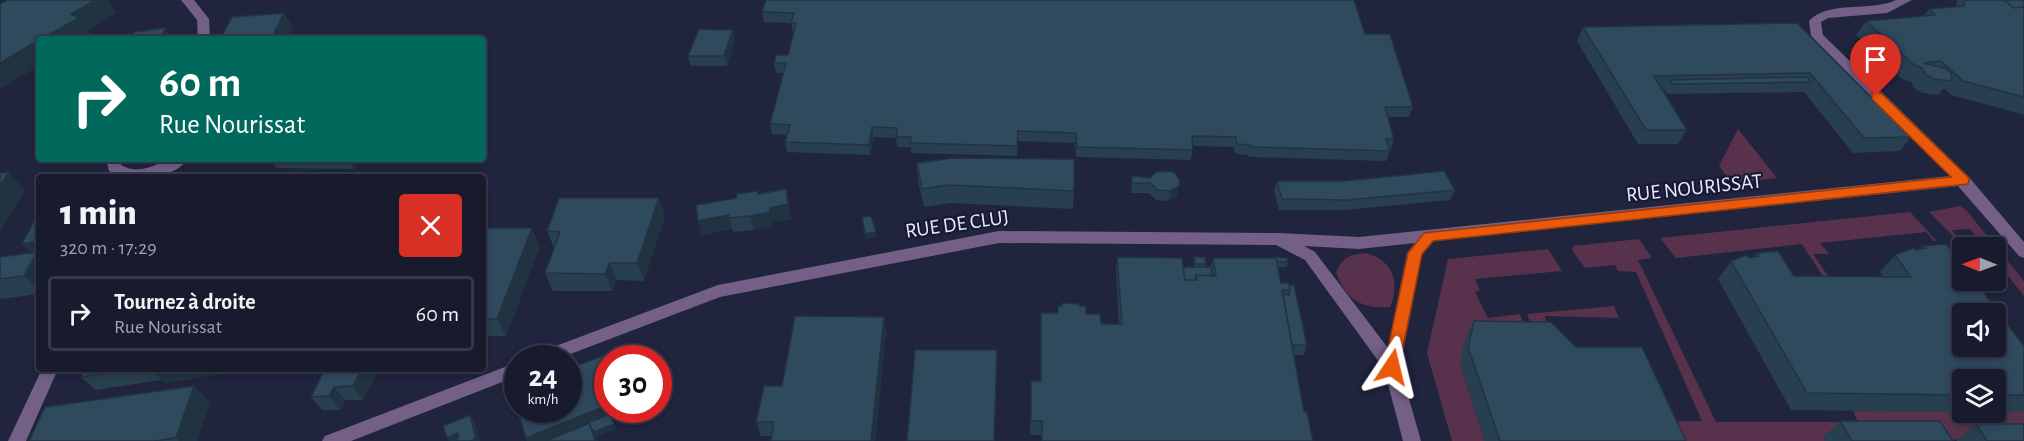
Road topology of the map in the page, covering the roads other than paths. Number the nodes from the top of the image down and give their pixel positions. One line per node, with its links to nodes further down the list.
1 (188, 0): 5 (street)
2 (1867, 0): 4 (street)
3 (1906, 0): 4 (street)
4 (1841, 12): 10 (street)
5 (204, 36)
6 (113, 162): 8 (street)
7 (176, 162): 9 (street)
8 (130, 174)
9 (145, 174)
10 (1963, 180): 11 (street, RUE NOURISSAT); 13 (street)
11 (1429, 236): 12 (street, RUE DE CLUJ); 15 (street)
12 (1278, 239): 14 (street, RUE DE CLUJ); 15 (street)
13 (2024, 252)
14 (577, 345)
15 (1392, 367): 20 (street)
16 (49, 372): 18 (street)
17 (504, 374): 19 (street)
18 (17, 441)
19 (331, 441)
20 (1412, 441)

